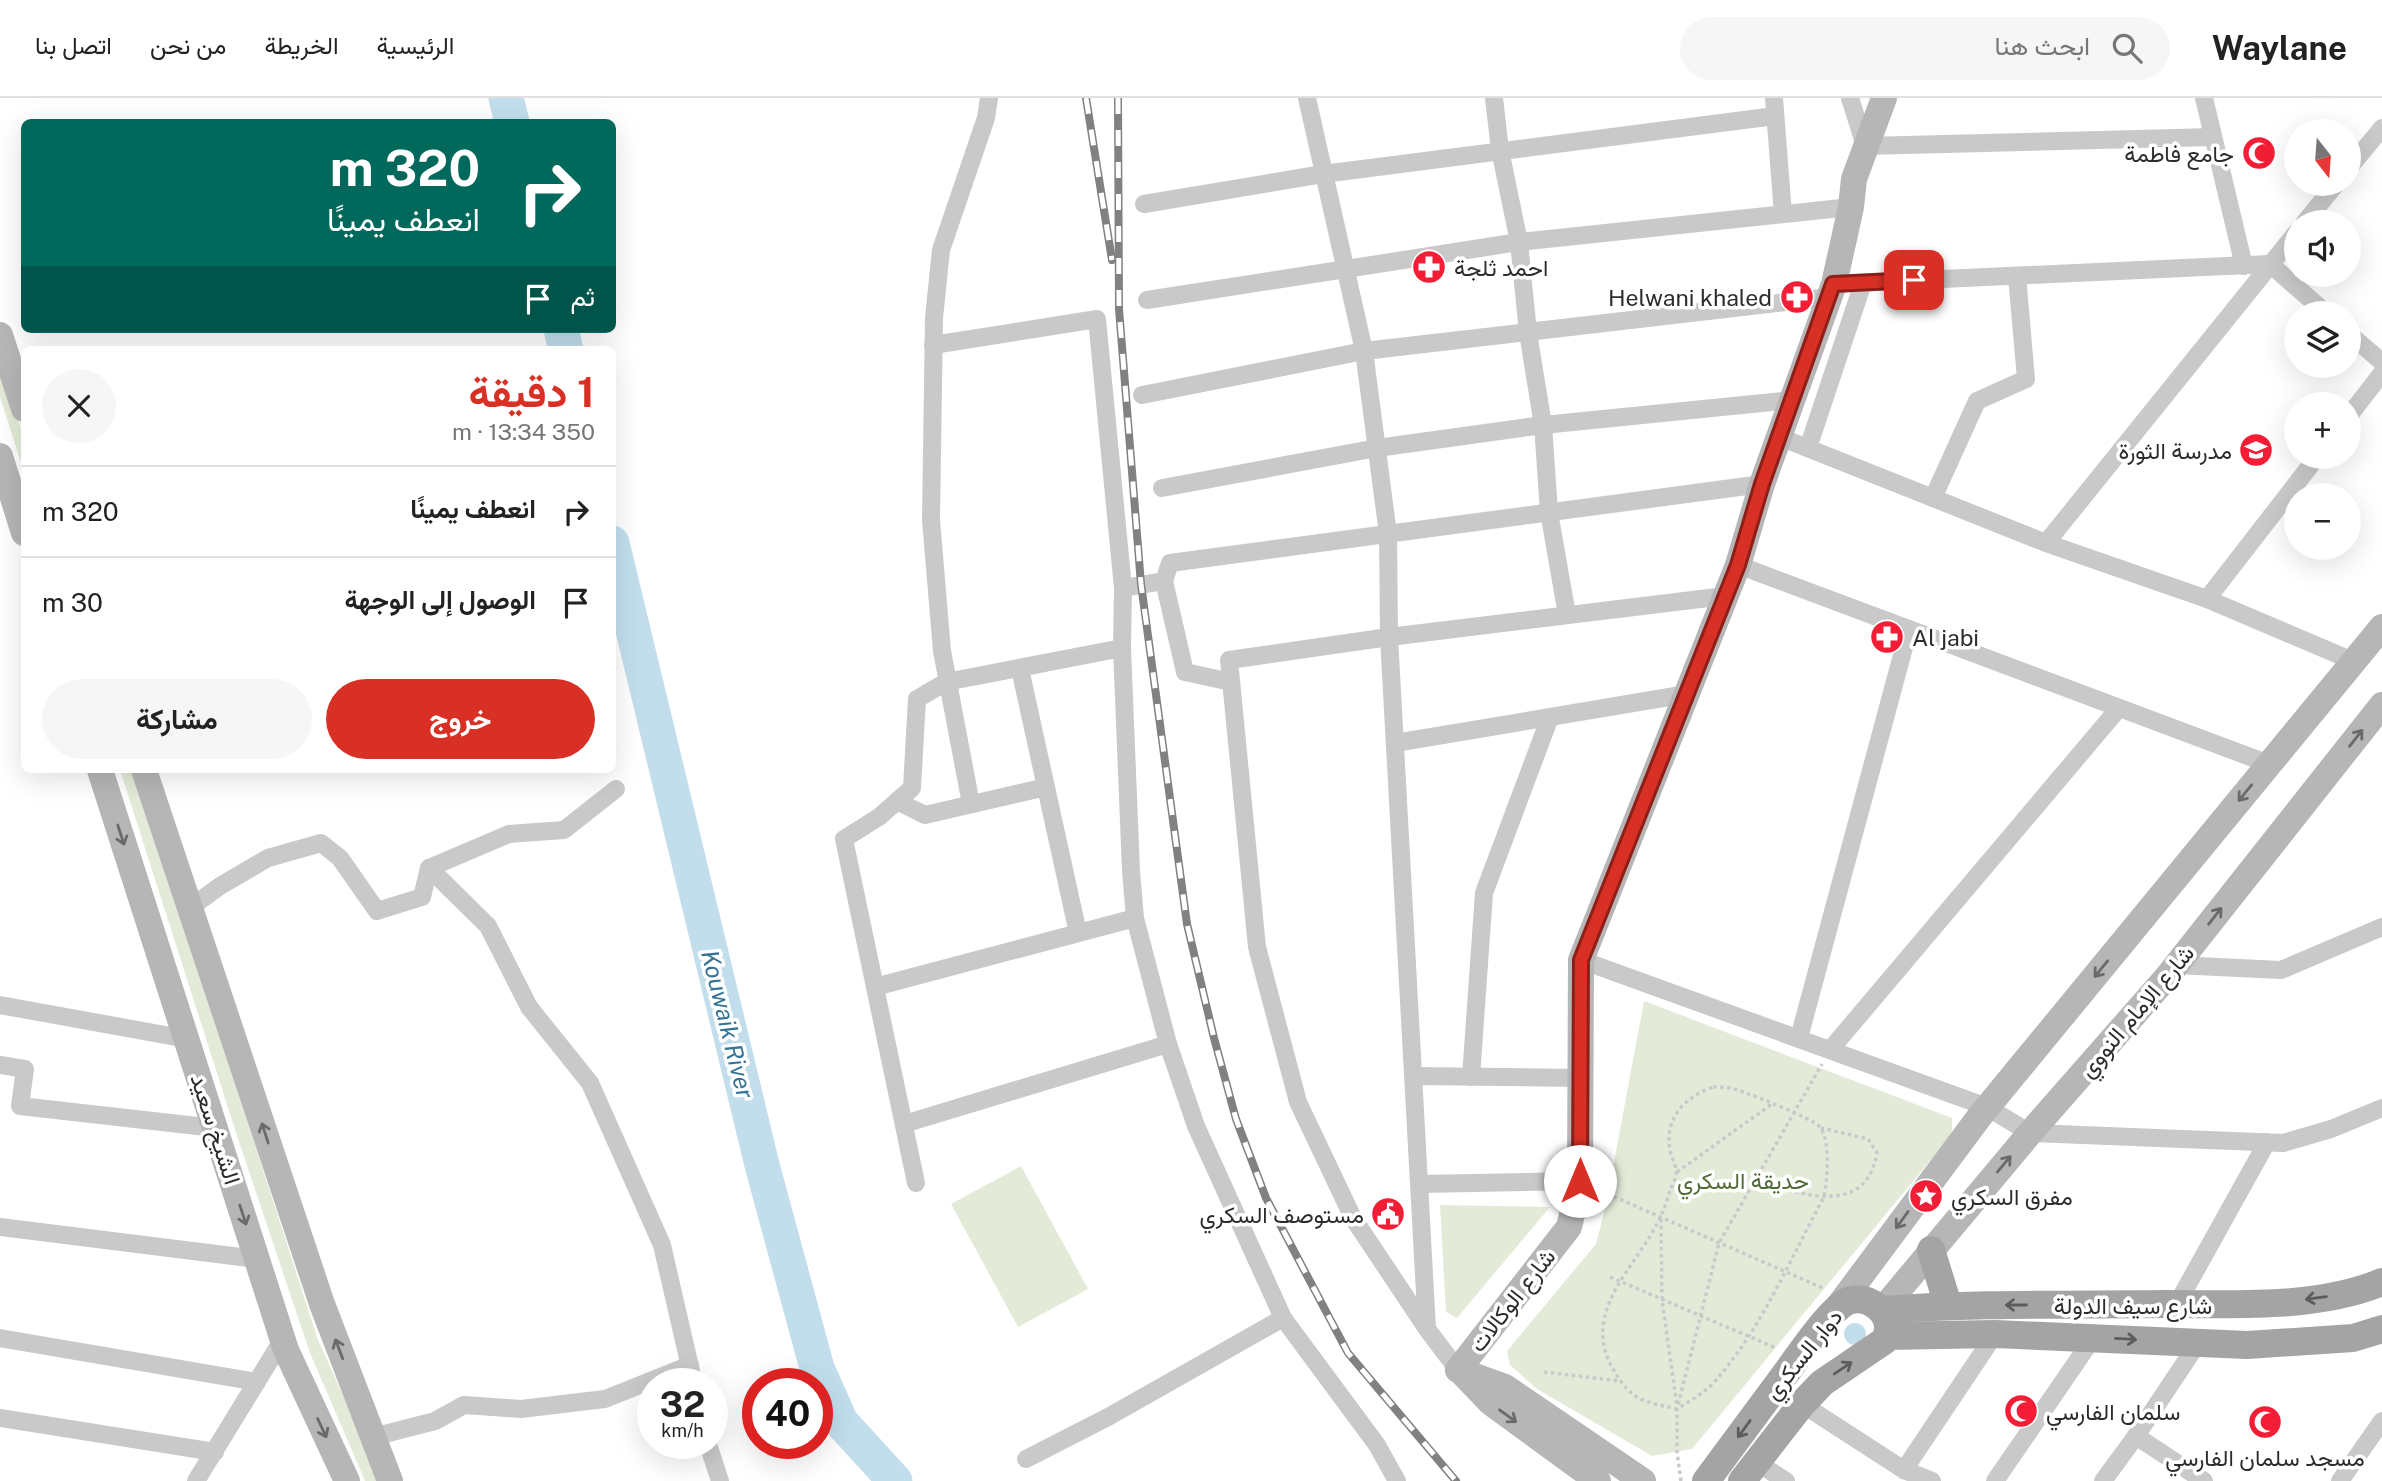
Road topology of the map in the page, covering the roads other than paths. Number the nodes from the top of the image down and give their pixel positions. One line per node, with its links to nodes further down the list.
1 (989, 98): 32 (street)
2 (1307, 98): 13 (street)
3 (1494, 98): 11 (street)
4 (1850, 98): 10 (street)
5 (1884, 98): 10 (street, شارع الوكالات)
6 (2204, 98): 9 (street)
7 (1775, 107): 11 (street); 18 (street)
8 (2382, 128): 12 (street)
9 (2213, 137): 10 (street); 22 (street)
10 (1865, 146): 16 (street, شارع الوكالات)
11 (1500, 150): 13 (street); 19 (street)
12 (2361, 153)
13 (1323, 174): 15 (street); 23 (street)
14 (2326, 196): 17 (street)
15 (1144, 204)
16 (1850, 207): 18 (street); 26 (street, شارع الوكالات)
17 (2315, 210)
18 (1783, 214): 19 (street)
19 (1519, 242): 23 (street); 29 (street)
20 (2284, 247): 21 (street)
21 (2270, 264): 22 (street); 28 (street); 52 (street)
22 (2244, 265): 24 (street)
23 (1346, 268): 27 (street); 33 (street)
24 (2017, 275): 25 (street); 48 (street)
25 (1863, 283): 26 (street); 43 (street)
26 (1831, 291): 29 (street); 38 (street, شارع الوكالات)
27 (1147, 300)
28 (2312, 301)
29 (1528, 333): 33 (street); 40 (street)
30 (0, 335): 37 (street)
31 (2361, 344): 34 (street)
32 (933, 345): 55 (street); 65 (street)
33 (1364, 351): 36 (street); 42 (street)
34 (2382, 362)
35 (2382, 373): 39 (street)
36 (1142, 395)
37 (21, 400)
38 (1793, 400): 40 (street); 41 (street, شارع الوكالات)
39 (2361, 400)
40 (1543, 425): 42 (street); 49 (street)
41 (1780, 437): 43 (street); 46 (street, شارع الوكالات)
42 (1377, 448): 47 (street); 51 (street)
43 (1808, 448): 48 (street)
44 (0, 456): 50 (street)
45 (2309, 469): 57 (street)
46 (1762, 484): 49 (street); 53 (street, شارع الوكالات)
47 (1162, 488)
48 (1933, 498): 52 (street)
49 (1549, 512): 51 (street); 58 (street)
50 (21, 523)
51 (1388, 534): 54 (street); 61 (street)
52 (2046, 543): 57 (street)
53 (1738, 565): 56 (street, شارع الوكالات); 60 (street)
54 (1164, 581): 55 (street); 66 (street)
55 (1123, 587): 62 (street)
56 (1726, 596): 58 (street); 67 (street, شارع الوكالات)
57 (2207, 599): 63 (street)
58 (1567, 615): 61 (street)
59 (2382, 627): 63 (street)
60 (1909, 629): 69 (street); 88 (street)
61 (1390, 637): 66 (street); 71 (street)
62 (1122, 648): 64 (street); 81 (street)
63 (2353, 662): 72 (street)
64 (1020, 669): 65 (street); 75 (street)
65 (946, 682): 77 (street); 78 (street)
66 (1231, 682): 114 (street)
67 (1687, 694): 70 (street); 84 (street, شارع الوكالات)
68 (2382, 705): 85 (street, شارع الإمام النووي, one-way to 68)
69 (2119, 708): 72 (street); 91 (street)
70 (1550, 717): 71 (street); 94 (street)
71 (1395, 743): 93 (street)
72 (2269, 764): 96 (street, one-way to 96)
73 (101, 773): 89 (street, الشيخ سعيد, one-way to 89)
74 (145, 773): 80 (street, الشيخ سعيد)
75 (1046, 787): 78 (street); 83 (street)
76 (616, 789): 79 (street)
77 (897, 801): 78 (street); 86 (street)
78 (971, 804)
79 (429, 868): 80 (street); 121 (street)
80 (190, 908): 129 (street, الشيخ سعيد, one-way to 80)
81 (1135, 918): 83 (street); 90 (street)
82 (2382, 927): 85 (street)
83 (1078, 933): 86 (street)
84 (1581, 960): 88 (street); 95 (street, شارع الوكالات)
85 (2176, 965): 100 (street, شارع الإمام النووي)
86 (875, 987): 98 (street)
87 (0, 1005): 89 (street)
88 (1799, 1038): 91 (street)
89 (187, 1039): 99 (street, الشيخ سعيد)
90 (1168, 1044): 98 (street); 112 (street)
91 (1830, 1050): 96 (street)
92 (0, 1065): 99 (street)
93 (1414, 1076): 94 (street); 104 (street)
94 (1471, 1077): 95 (street)
95 (1579, 1078): 102 (street, شارع الوكالات)
96 (1987, 1107): 100 (street); 110 (street, one-way to 110)
97 (2382, 1108): 101 (street)
98 (904, 1124): 103 (street)
99 (215, 1128): 107 (street, الشيخ سعيد, one-way to 107)
100 (2030, 1133): 101 (street); 106 (street, شارع الإمام النووي, one-way to 100)
101 (2267, 1142): 109 (street)
102 (1580, 1181): 104 (street); 123 (street, شارع الوكالات)
103 (916, 1184)
104 (1420, 1184): 114 (street)
105 (0, 1227): 107 (street)
106 (1931, 1250): 111 (main road); 113 (street, شارع الإمام النووي)
107 (257, 1259): 119 (street, الشيخ سعيد)
108 (2382, 1282): 109 (main road, شارع سيف الدولة, one-way to 109)
109 (2177, 1304): 111 (main road, شارع سيف الدولة, one-way to 111)
110 (1840, 1305): 113 (main road, دوار السكري); 143 (main road, دوار السكري, one-way to 143)
111 (1948, 1306): 113 (main road, شارع سيف الدولة)
112 (1283, 1318): 132 (street); 140 (street)
113 (1884, 1323): 116 (main road, شارع سيف الدولة); 125 (main road, دوار السكري, one-way to 113)
114 (1427, 1329): 123 (street)
115 (2382, 1329): 120 (main road, شارع سيف الدولة)
116 (1995, 1334): 118 (main road, شارع سيف الدولة); 133 (street)
117 (0, 1338): 124 (street)
118 (2093, 1338): 120 (main road, شارع سيف الدولة, one-way to 120); 146 (street)
119 (283, 1339): 124 (street); 137 (street, الشيخ سعيد, one-way to 137)
120 (2199, 1343): 128 (street)
121 (690, 1365): 122 (street); 129 (street)
122 (691, 1368)
123 (1458, 1370): 141 (street, شارع الوكالات, one-way to 141); 142 (street)
124 (257, 1382): 130 (street)
125 (1802, 1404): 133 (street); 134 (main road, دوار السكري)
126 (0, 1418): 130 (street)
127 (2382, 1421): 135 (street)
128 (2136, 1436): 147 (street); 148 (street)
129 (373, 1437): 138 (street, الشيخ سعيد)
130 (215, 1452): 136 (street)
131 (713, 1459): 139 (street)
132 (1026, 1459)
133 (1904, 1470): 145 (street)
134 (1749, 1471): 144 (street)
135 (2342, 1480)
136 (196, 1481)
137 (347, 1481)
138 (390, 1481)
139 (720, 1481)
140 (1398, 1481)
141 (1598, 1481)
142 (1643, 1481)
143 (1706, 1481)
144 (1786, 1481)
145 (1932, 1481)
146 (1995, 1481)
147 (2103, 1481)
148 (2204, 1481)

